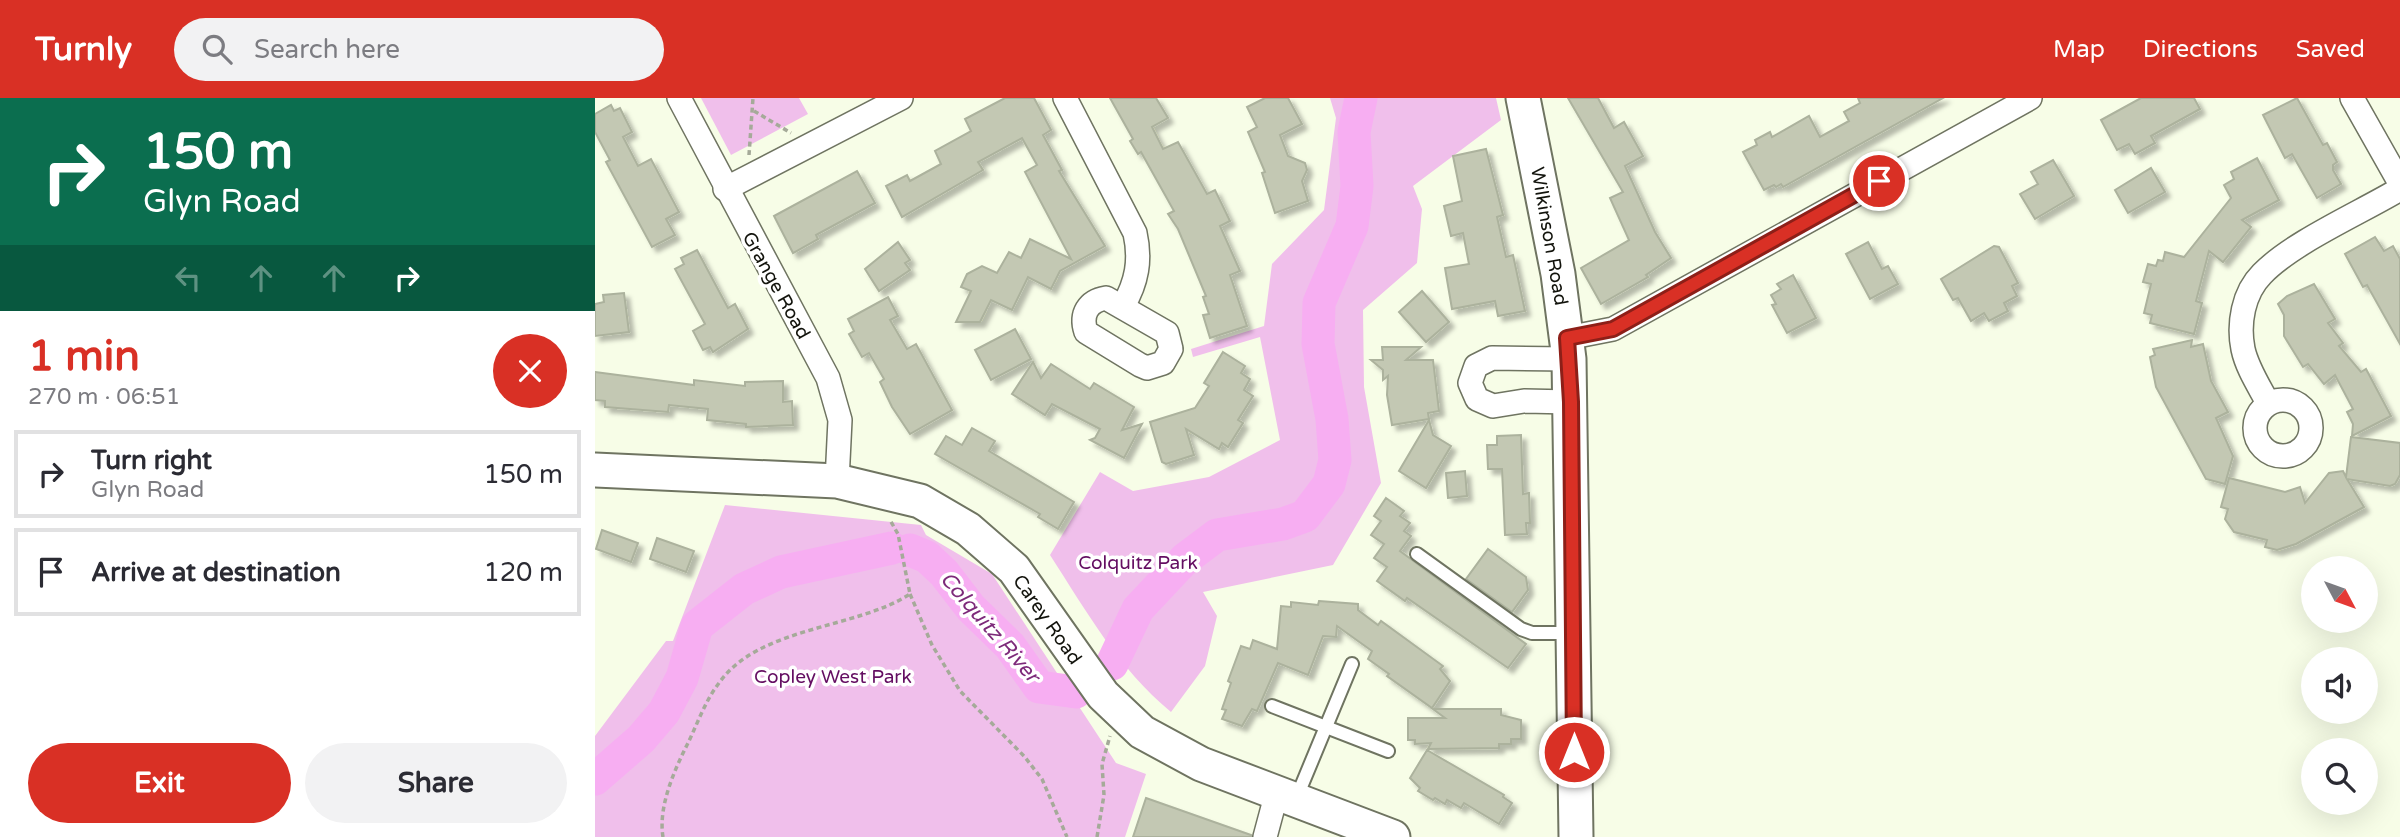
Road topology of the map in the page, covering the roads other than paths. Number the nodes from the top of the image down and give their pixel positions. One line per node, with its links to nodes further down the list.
1 (678, 98): 8 (street, Grange Road)
2 (901, 98): 8 (street)
3 (1065, 98): 10 (street)
4 (1523, 98): 11 (street, Wilkinson Road)
5 (2030, 98): 11 (street)
6 (2352, 98): 7 (street)
7 (2400, 183)
8 (735, 185): 15 (street, Grange Road)
9 (2400, 190): 13 (street)
10 (1123, 306)
11 (1568, 348): 12 (street, Wilkinson Road); 12 (street)
12 (1571, 402): 17 (street, Wilkinson Road)
13 (2268, 403)
14 (595, 471): 15 (street, Carey Road)
15 (837, 481): 22 (street, Carey Road)
16 (1417, 554): 17 (lane)
17 (1573, 633): 25 (street, Wilkinson Road)
18 (1352, 664): 20 (lane)
19 (1272, 706): 20 (lane)
20 (1327, 727): 21 (lane); 22 (lane)
21 (1388, 751)
22 (1286, 796): 23 (street); 24 (street, Carey Road)
23 (1265, 837)
24 (1393, 837)
25 (1576, 837)

